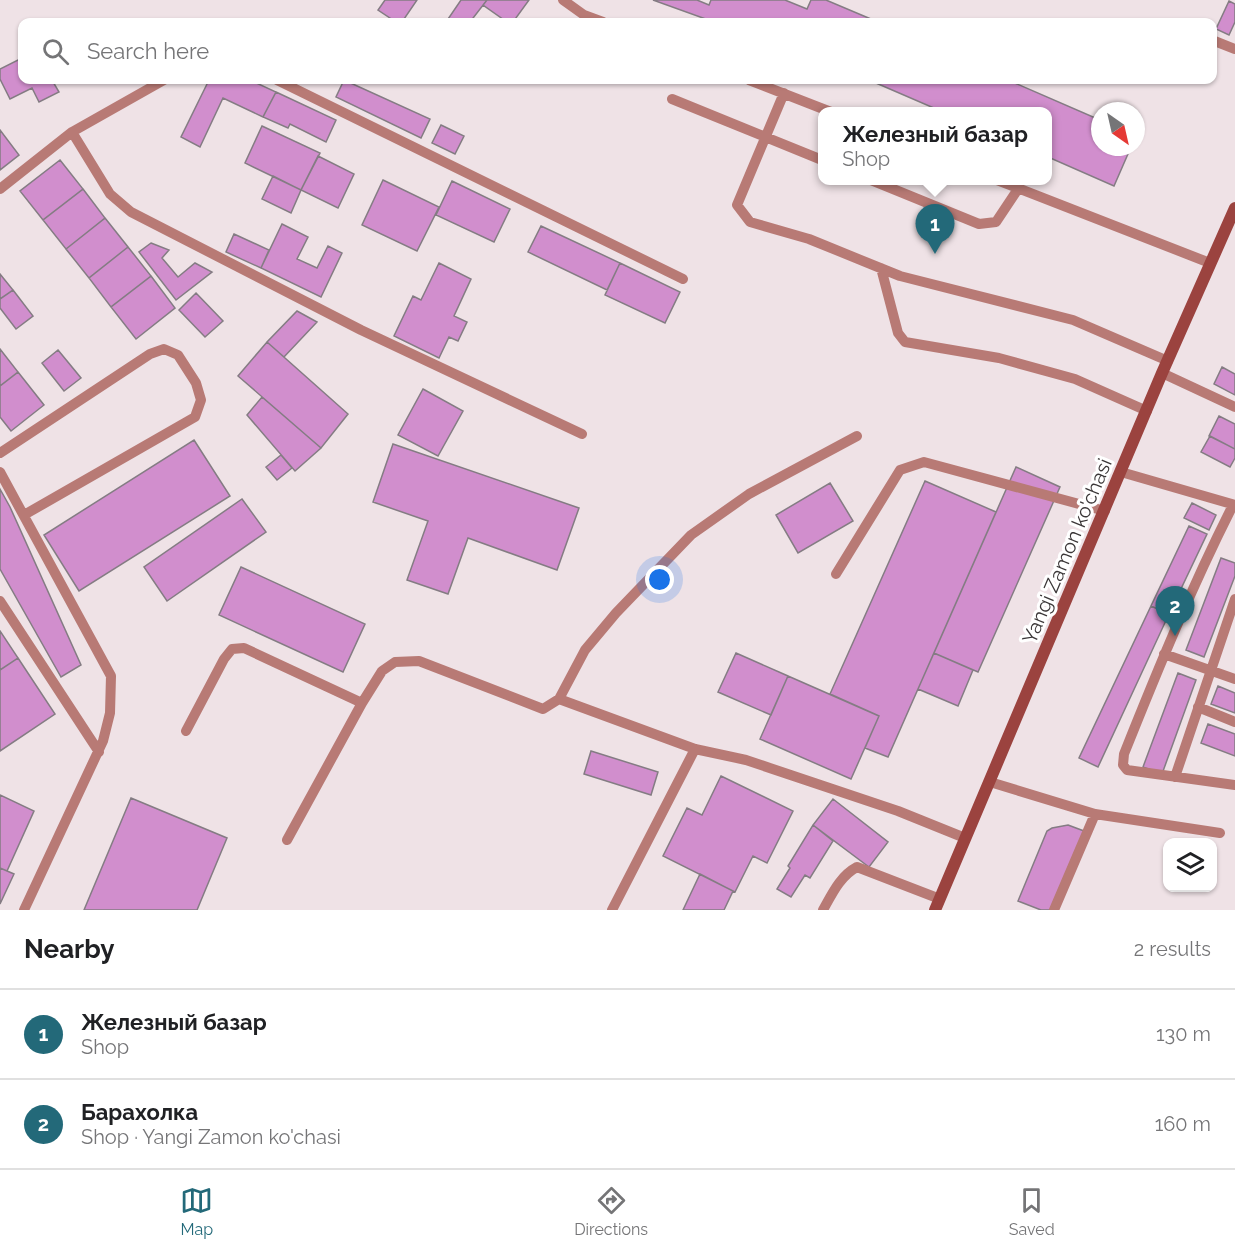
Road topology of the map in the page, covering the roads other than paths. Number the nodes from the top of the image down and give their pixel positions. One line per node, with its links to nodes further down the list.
1 (563, 0): 2 (lane)
2 (592, 18)
3 (1217, 42): 4 (lane)
4 (1235, 49)
5 (157, 84): 11 (lane)
6 (285, 84): 21 (lane)
7 (760, 84): 8 (lane)
8 (784, 93): 10 (lane); 12 (lane)
9 (672, 99): 12 (lane)
10 (821, 107)
11 (72, 132): 16 (lane); 25 (lane)
12 (764, 137): 13 (lane); 20 (lane)
13 (818, 158)
14 (884, 185): 17 (lane)
15 (1009, 185): 17 (lane)
16 (0, 189)
17 (1018, 189): 19 (lane)
18 (1235, 208): 19 (street, Yangi Zamon ko'chasi)
19 (1210, 262): 22 (street, Yangi Zamon ko'chasi)
20 (880, 268): 22 (lane); 24 (lane)
21 (683, 279)
22 (1165, 367): 23 (lane); 24 (street, Yangi Zamon ko'chasi)
23 (1235, 406)
24 (1147, 411): 29 (street, Yangi Zamon ko'chasi)
25 (582, 434)
26 (857, 436): 39 (lane)
27 (0, 453): 32 (lane)
28 (0, 472): 32 (lane)
29 (1121, 472): 30 (lane); 31 (street, Yangi Zamon ko'chasi)
30 (1234, 505): 36 (lane)
31 (1105, 511): 33 (lane); 47 (street, Yangi Zamon ko'chasi)
32 (24, 515): 45 (lane)
33 (836, 574)
34 (1235, 599): 37 (lane)
35 (0, 601): 45 (lane)
36 (1164, 654): 37 (lane); 46 (lane)
37 (1211, 670): 38 (lane); 41 (lane)
38 (1235, 679)
39 (559, 699): 40 (lane); 44 (lane)
40 (362, 703): 43 (lane); 52 (lane)
41 (1198, 707): 42 (lane); 46 (lane)
42 (1235, 722)
43 (186, 731)
44 (695, 749): 51 (lane); 55 (lane)
45 (99, 752): 54 (lane)
46 (1175, 777): 48 (lane)
47 (990, 782): 49 (lane); 51 (street, Yangi Zamon ko'chasi)
48 (1235, 785)
49 (1095, 814): 50 (lane); 57 (lane)
50 (1220, 833)
51 (965, 838): 53 (street, Yangi Zamon ko'chasi)
52 (286, 840)
53 (938, 904): 56 (lane)
54 (24, 910)
55 (612, 910)
56 (823, 910)
57 (1054, 910)

